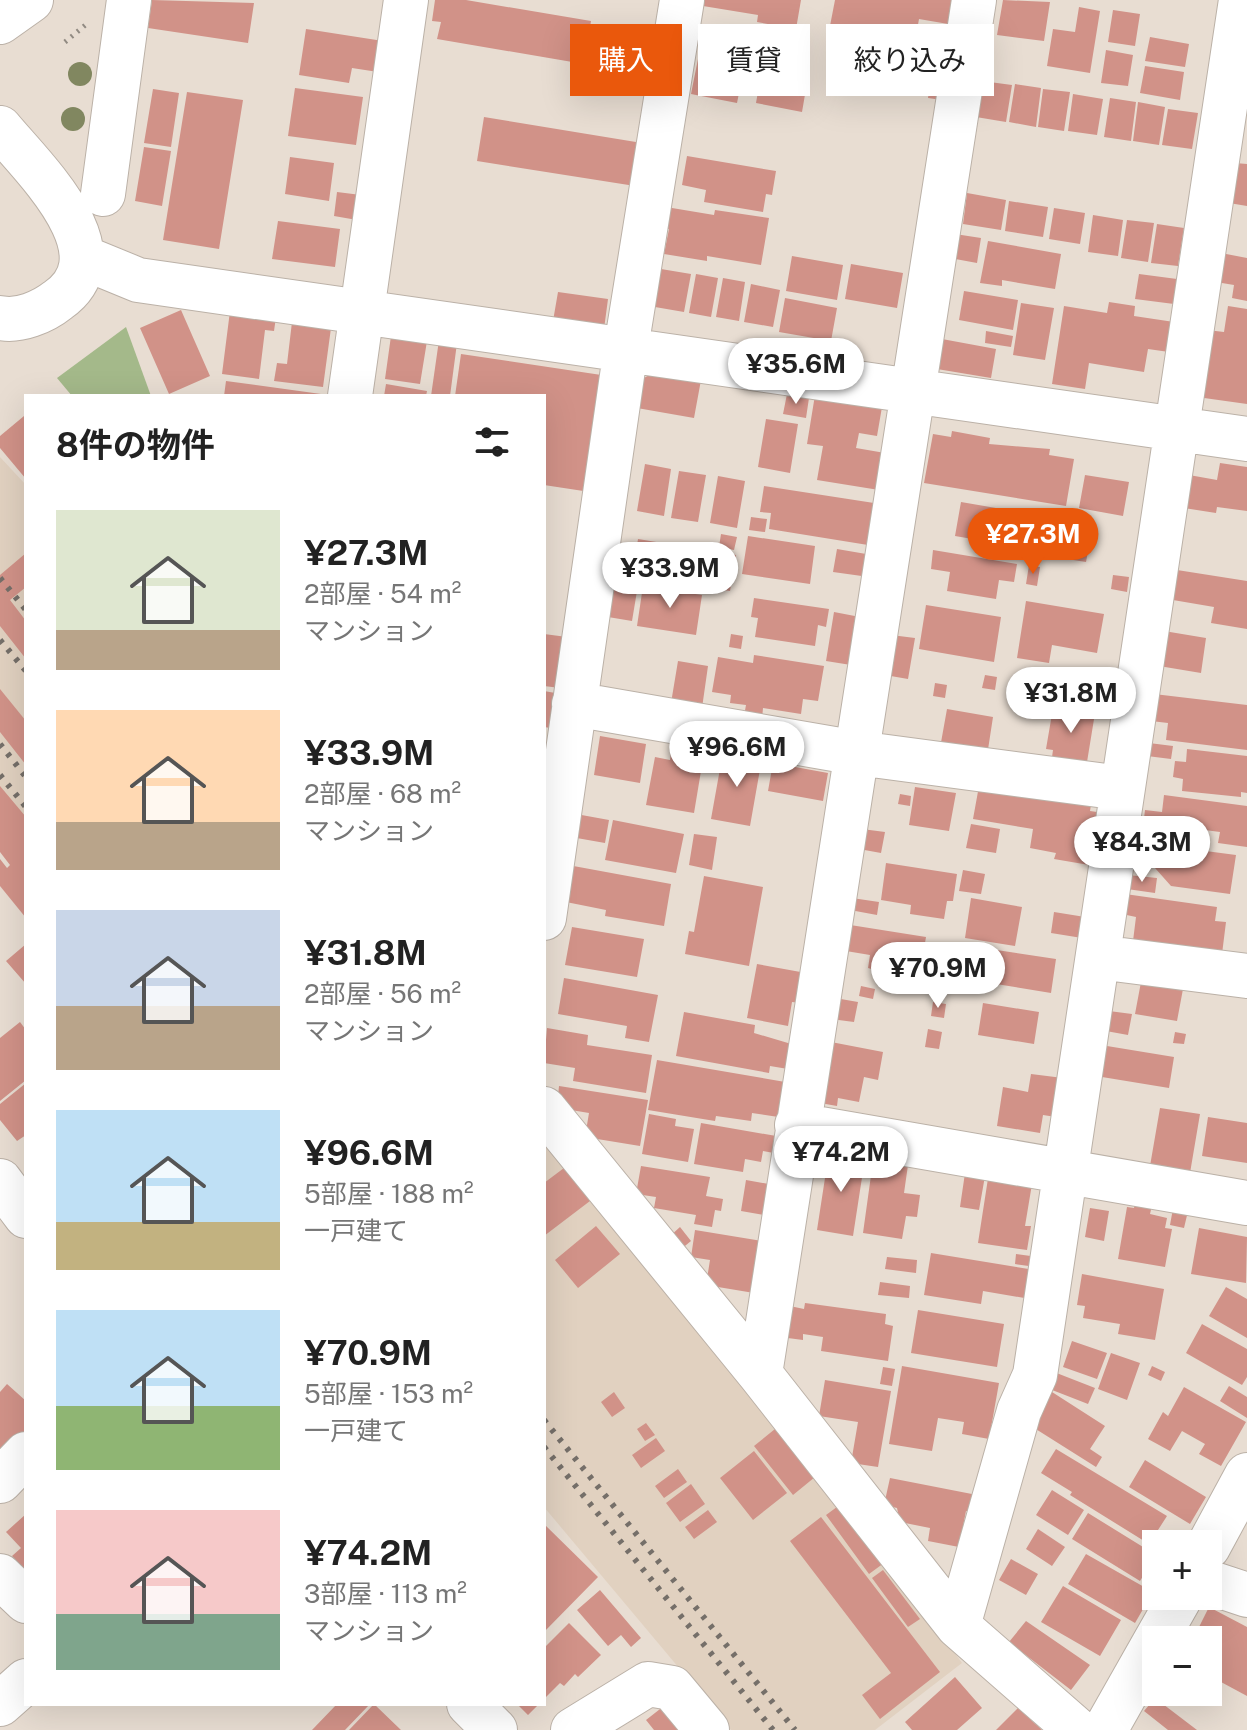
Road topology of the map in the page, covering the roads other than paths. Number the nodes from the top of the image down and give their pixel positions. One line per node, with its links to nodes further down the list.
1 (31, 0): 7 (street)
2 (129, 0): 9 (street)
3 (406, 0): 11 (street)
4 (682, 0): 13 (street)
5 (974, 0): 14 (street)
6 (1238, 2): 16 (street)
7 (0, 22)
8 (0, 128): 10 (street)
9 (103, 194)
10 (82, 257): 11 (street); 12 (street)
11 (362, 313): 13 (street); 15 (street)
12 (0, 318)
13 (626, 348): 14 (street); 18 (street)
14 (914, 393): 16 (street); 19 (street)
15 (350, 394)
16 (1177, 428): 17 (street); 20 (street)
17 (1247, 439)
18 (574, 704): 19 (street); 21 (street)
19 (857, 753): 20 (street); 25 (street)
20 (1121, 788): 22 (street)
21 (546, 904)
22 (1098, 957): 23 (street); 26 (street)
23 (1243, 966)
24 (546, 1111): 30 (street)
25 (797, 1125): 26 (street); 30 (street)
26 (1066, 1169): 28 (street); 39 (street)
27 (0, 1181): 29 (street)
28 (1247, 1203)
29 (24, 1213)
30 (760, 1374): 39 (street)
31 (24, 1456): 33 (street)
32 (1247, 1475): 34 (street)
33 (0, 1481)
34 (1217, 1530)
35 (0, 1576): 38 (street)
36 (1222, 1587): 37 (street)
37 (1247, 1595)
38 (24, 1599)
39 (958, 1626): 45 (street)
40 (1142, 1665): 46 (street)
41 (24, 1683): 42 (street)
42 (0, 1704)
43 (573, 1730): 44 (street)
44 (707, 1730)
45 (1077, 1730)
46 (1105, 1730)

